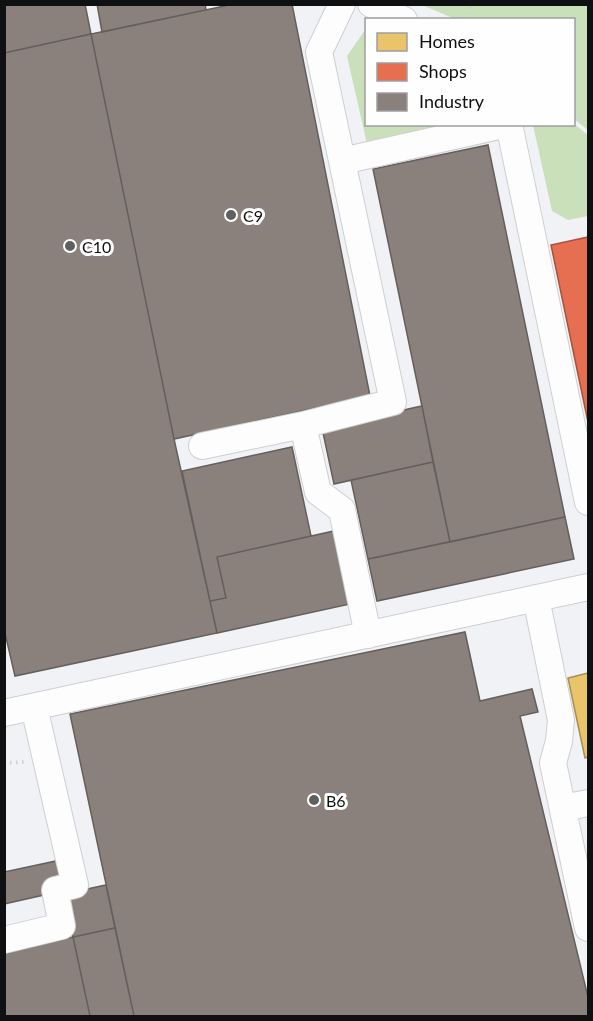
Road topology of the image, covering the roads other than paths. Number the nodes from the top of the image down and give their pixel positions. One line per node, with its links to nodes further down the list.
1 (342, 4): 6 (lane)
2 (370, 4): 3 (lane)
3 (400, 18)
4 (499, 126): 6 (lane)
5 (508, 126): 9 (lane)
6 (342, 161): 7 (lane)
7 (303, 425): 8 (lane); 12 (lane)
8 (202, 446)
9 (588, 502)
10 (588, 587): 11 (lane)
11 (536, 598): 12 (lane); 16 (lane)
12 (368, 634): 13 (lane)
13 (33, 707): 14 (lane); 18 (lane)
14 (4, 713)
15 (588, 802): 16 (lane)
16 (563, 808): 17 (lane)
17 (588, 928)
18 (4, 940)

